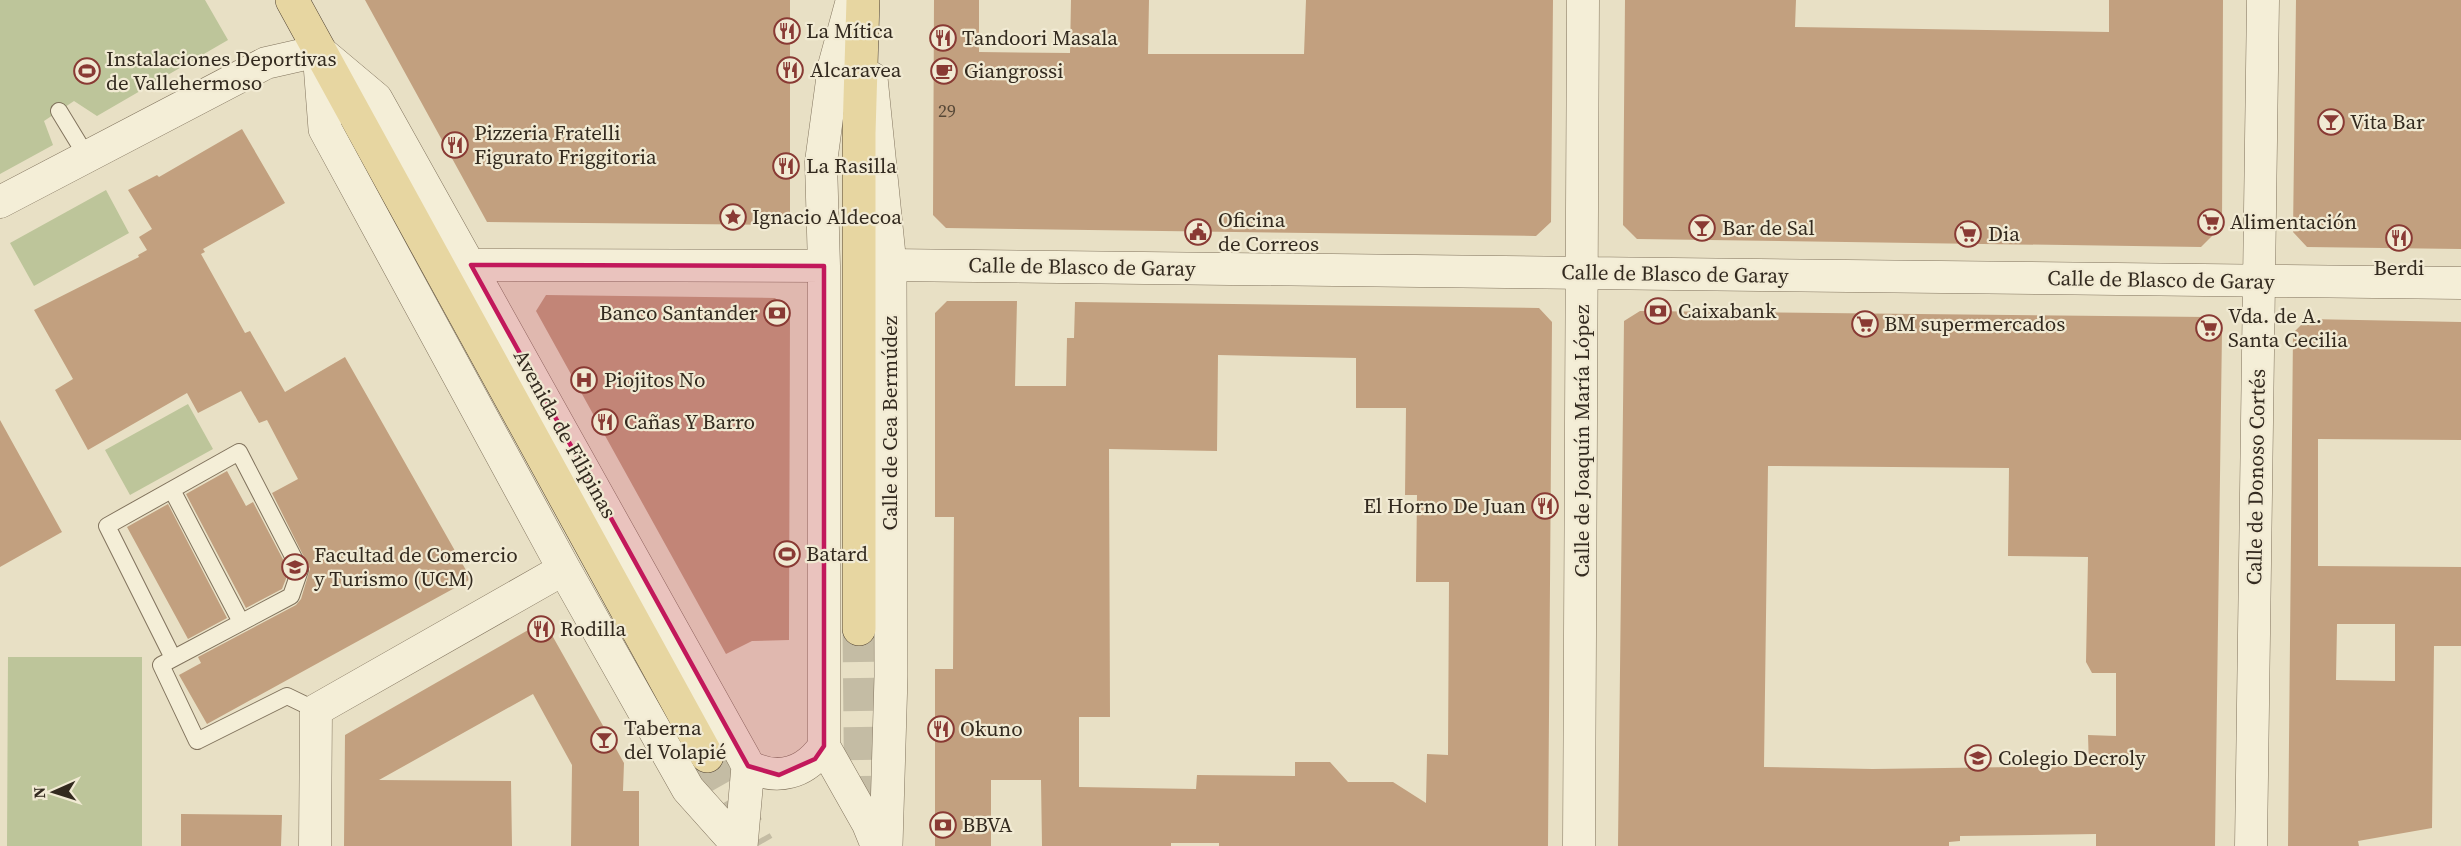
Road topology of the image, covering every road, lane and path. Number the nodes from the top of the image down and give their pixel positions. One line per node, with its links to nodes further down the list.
1 (292, 0): 5 (main road, Avenida de Filipinas)
2 (1583, 0): 12 (street, Calle de Joaquín María López)
3 (2263, 0): 13 (street, Calle de Donoso Cortés)
4 (860, 1): 10 (street, Calle de Cea Bermúdez); 11 (street); 18 (main road, Calle de Cea Bermúdez)
5 (319, 51): 7 (street); 9 (street, Avenida de Filipinas); 16 (street, Avenida de Filipinas); 22 (main road, Avenida de Filipinas)
6 (59, 111): 7 (lane)
7 (87, 157): 8 (street)
8 (0, 202)
9 (471, 265): 11 (street); 23 (street, Avenida de Filipinas)
10 (890, 265): 12 (street, Calle de Blasco de Garay); 27 (street, Calle de Cea Bermúdez)
11 (824, 266): 21 (street)
12 (1583, 273): 13 (street, Calle de Blasco de Garay); 28 (street, Calle de Joaquín María López)
13 (2259, 281): 14 (street, Calle de Blasco de Garay); 29 (street, Calle de Donoso Cortés)
14 (2461, 283)
15 (172, 490): 17 (lane); 17 (lane); 19 (lane)
16 (564, 570): 20 (street); 25 (street, Avenida de Filipinas)
17 (241, 622): 19 (lane)
18 (859, 629)
19 (173, 658): 20 (lane)
20 (316, 710): 24 (street)
21 (824, 746): 23 (street); 26 (street)
22 (707, 756)
23 (748, 766): 25 (street, Avenida de Filipinas)
24 (315, 846)
25 (740, 846)
26 (878, 846)
27 (886, 846)
28 (1580, 846)
29 (2251, 846)

